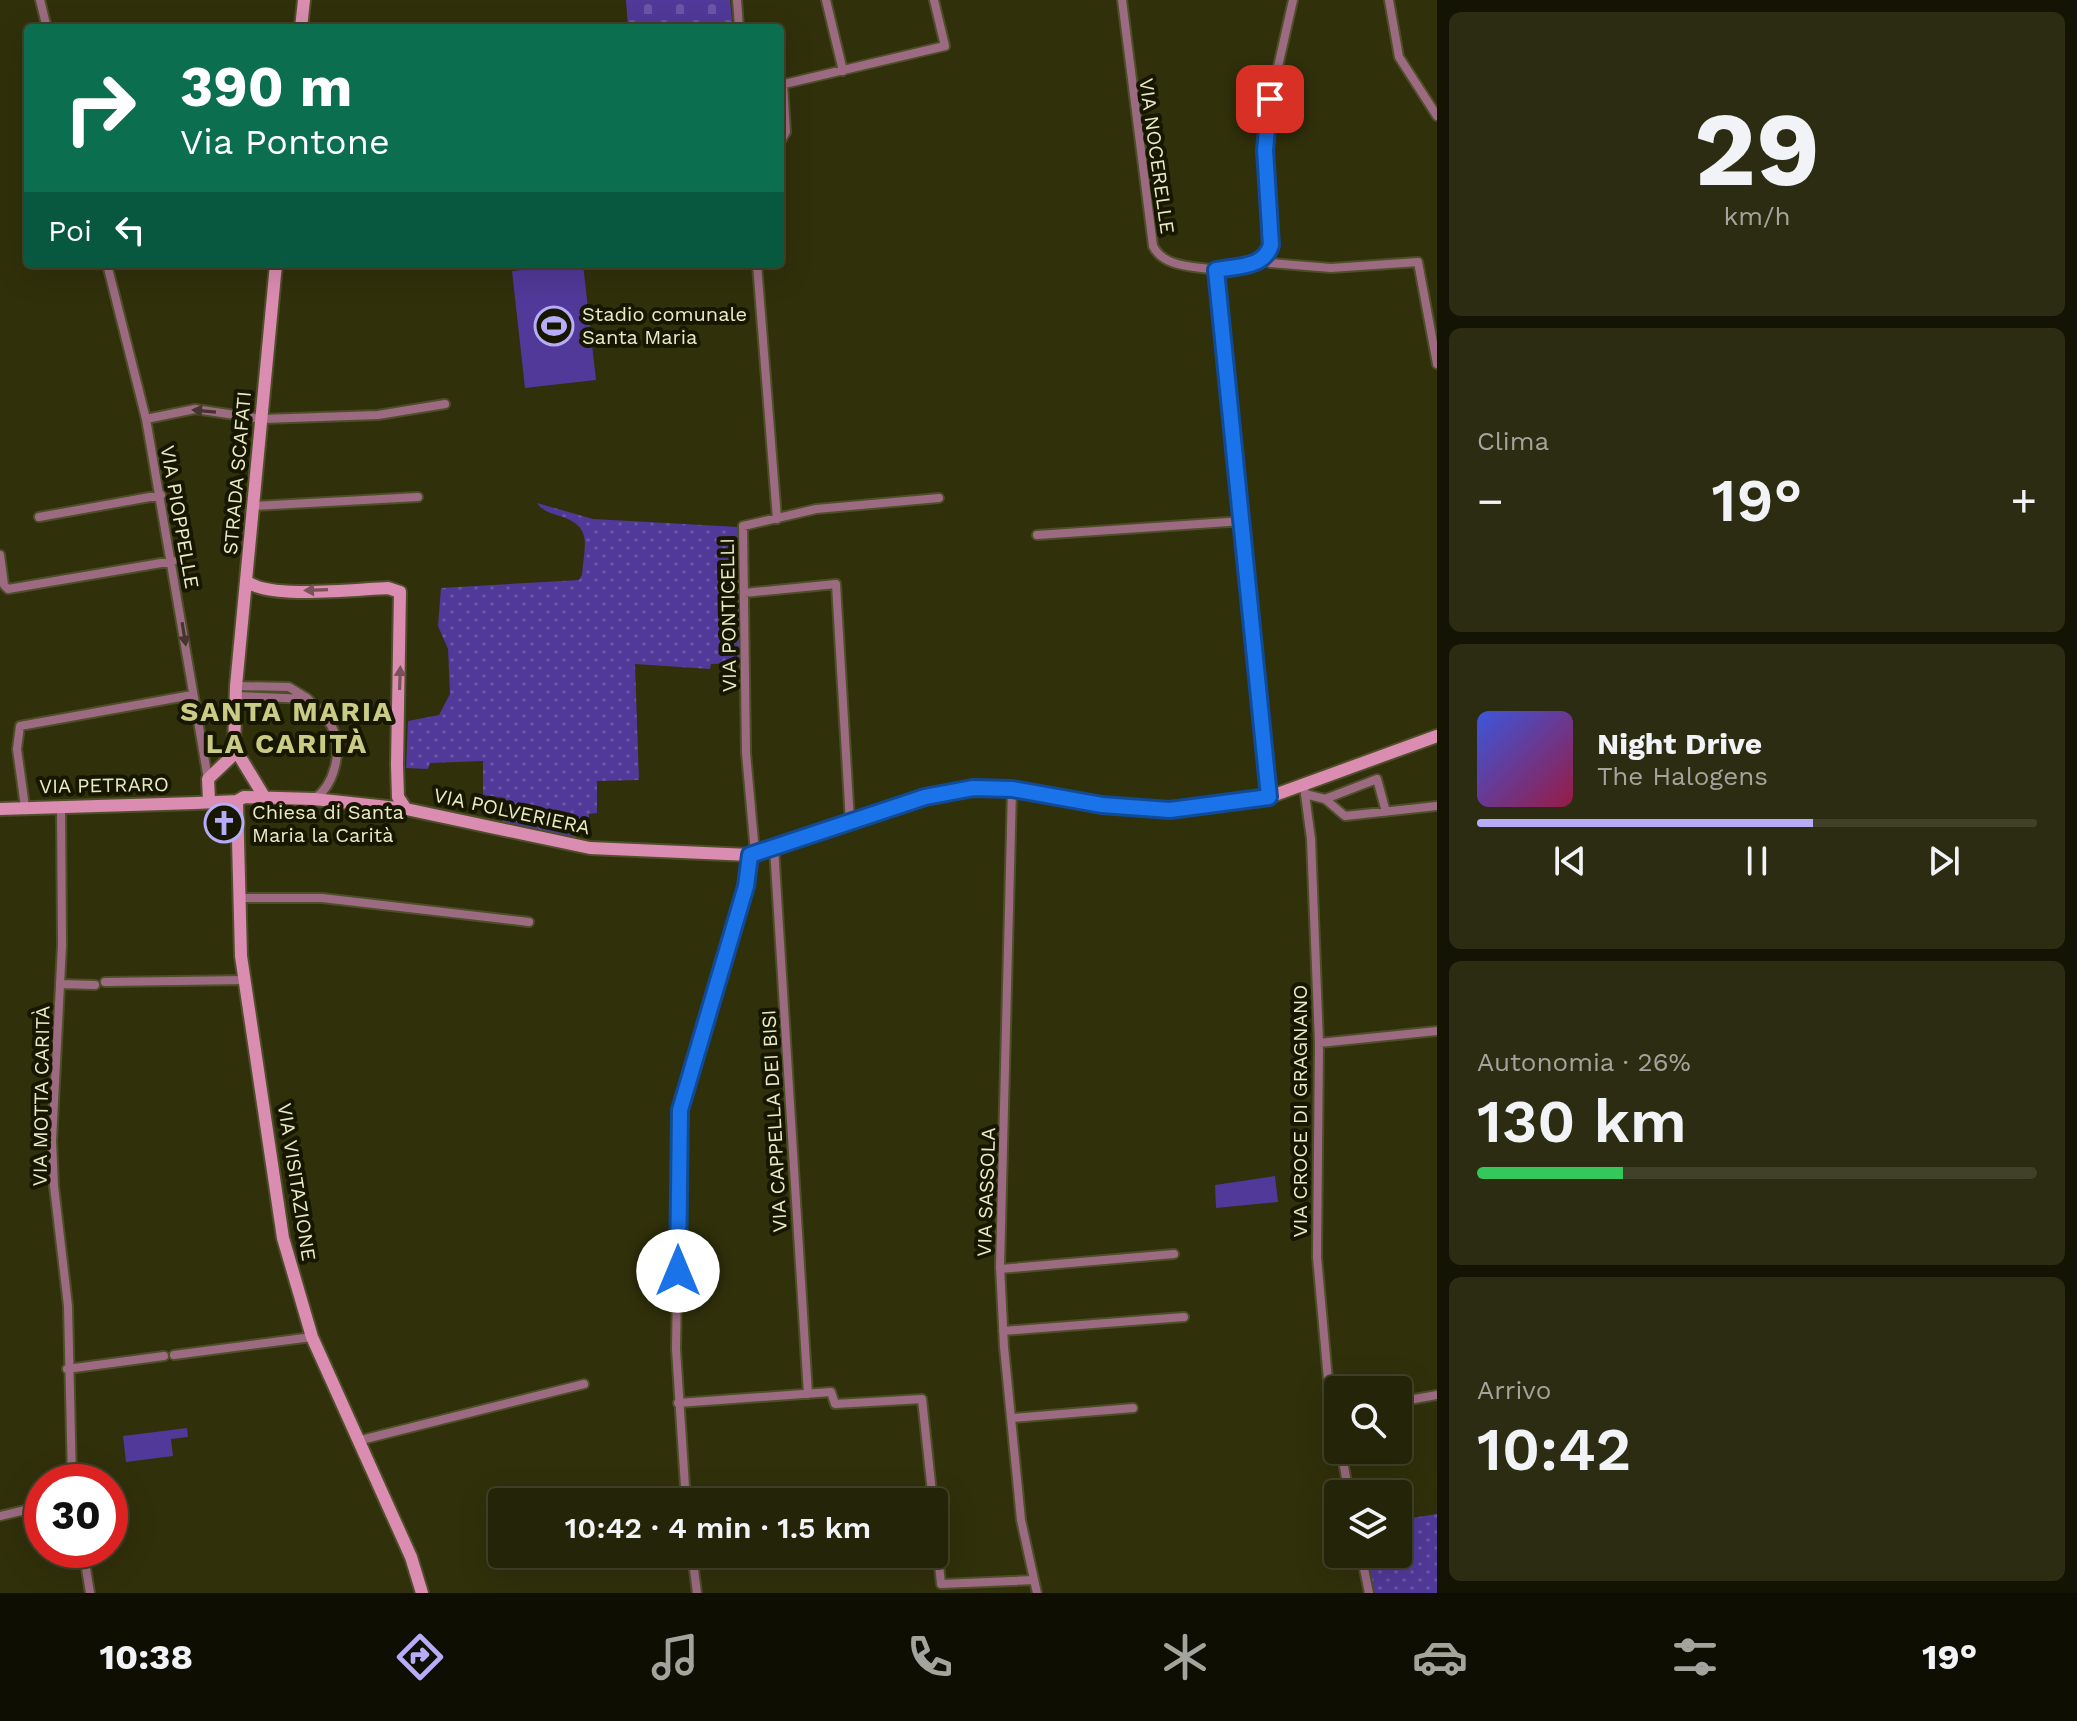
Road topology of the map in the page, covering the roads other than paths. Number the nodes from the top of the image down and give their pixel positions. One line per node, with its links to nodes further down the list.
1 (40, 0): 9 (street)
2 (304, 0): 10 (street)
3 (737, 0): 11 (street)
4 (826, 0): 12 (street)
5 (934, 0): 12 (street)
6 (1122, 0): 21 (street, VIA NOCERELLE)
7 (1293, 0): 17 (street)
8 (1389, 0): 15 (street)
9 (46, 24)
10 (301, 24)
11 (739, 24)
12 (843, 71): 13 (street)
13 (784, 85)
14 (784, 108): 16 (street)
15 (1437, 116)
16 (784, 135)
17 (1265, 257): 21 (street, VIA NOCERELLE); 22 (street)
18 (108, 268): 24 (street, VIA PIOPPELLE)
19 (276, 268): 25 (street, STRADA SCAFATI)
20 (757, 268): 31 (street)
21 (1216, 270): 32 (street)
22 (1437, 364)
23 (445, 404): 25 (street)
24 (146, 419): 25 (street, one-way to 24); 26 (street, VIA PIOPPELLE)
25 (262, 419): 29 (street, STRADA SCAFATI)
26 (161, 495): 30 (street); 35 (street, VIA PIOPPELLE)
27 (418, 497): 29 (street)
28 (939, 498): 31 (street, VIA PONTICELLI)
29 (254, 506): 36 (street, STRADA SCAFATI)
30 (39, 517)
31 (777, 519): 37 (street, VIA PONTICELLI)
32 (1243, 521): 33 (street); 46 (street)
33 (1037, 535)
34 (0, 555): 35 (street)
35 (173, 561): 39 (street, VIA PIOPPELLE, one-way to 39)
36 (247, 581): 38 (street, STRADA SCAFATI); 45 (street, one-way to 36)
37 (744, 593): 59 (street); 61 (street, VIA PONTICELLI)
38 (236, 691): 41 (street); 48 (street)
39 (192, 695): 42 (street, VIA PIOPPELLE); 54 (street)
40 (1437, 736): 44 (street)
41 (234, 747): 42 (street); 47 (street)
42 (208, 779): 50 (street)
43 (1012, 789): 46 (street); 59 (street); 71 (street, VIA SASSOLA)
44 (1304, 790): 46 (street); 49 (street); 69 (street, VIA CROCE DI GRAGNANO)
45 (398, 797): 55 (street); 57 (street)
46 (1269, 797)
47 (265, 798): 48 (street); 51 (street, VIA PETRARO)
48 (314, 799): 55 (street, VIA POLVERIERA)
49 (1325, 799): 58 (street); 58 (street)
50 (209, 800): 51 (street, VIA PETRARO); 52 (street, VIA PETRARO)
51 (237, 801): 62 (street, VIA VISITAZIONE)
52 (61, 805): 54 (street, VIA PETRARO); 66 (street, VIA MOTTA CARITÀ)
53 (1437, 806): 58 (street)
54 (25, 807): 56 (street, VIA PETRARO)
55 (389, 807): 57 (street, VIA POLVERIERA)
56 (0, 809)
57 (406, 809): 61 (street, VIA POLVERIERA)
58 (1386, 812)
59 (850, 822): 60 (street)
60 (774, 847): 61 (street); 80 (street, VIA CAPPELLA DEI BISI)
61 (753, 854): 83 (street)
62 (239, 898): 63 (street); 64 (street, VIA VISITAZIONE)
63 (529, 922)
64 (245, 980): 65 (street); 74 (street, VIA VISITAZIONE)
65 (105, 982)
66 (60, 984): 67 (street); 77 (street, VIA MOTTA CARITÀ)
67 (95, 985)
68 (1437, 1031): 69 (street)
69 (1319, 1043): 78 (street, VIA CROCE DI GRAGNANO)
70 (1174, 1254): 71 (street)
71 (1000, 1269): 73 (street, VIA SASSOLA)
72 (1184, 1317): 73 (street)
73 (1003, 1331): 85 (street, VIA SASSOLA)
74 (312, 1337): 75 (street); 86 (street, VIA VISITAZIONE)
75 (174, 1355)
76 (164, 1356): 77 (street)
77 (67, 1369): 87 (street, VIA MOTTA CARITÀ)
78 (1331, 1376)
79 (584, 1384): 86 (street)
80 (808, 1394): 83 (street); 89 (street)
81 (1437, 1395): 82 (street)
82 (1412, 1399)
83 (678, 1403): 88 (street)
84 (1133, 1408): 85 (street)
85 (1013, 1418): 96 (street, VIA SASSOLA)
86 (357, 1441): 98 (street, VIA VISITAZIONE)
87 (71, 1464)
88 (685, 1488)
89 (932, 1488)
90 (24, 1510): 91 (street)
91 (0, 1516)
92 (86, 1568): 97 (street)
93 (694, 1568): 99 (street)
94 (939, 1568): 96 (street)
95 (1364, 1568): 101 (street)
96 (1034, 1580): 100 (street, VIA SASSOLA)
97 (90, 1593)
98 (422, 1593)
99 (697, 1593)
100 (1037, 1593)
101 (1369, 1593)

